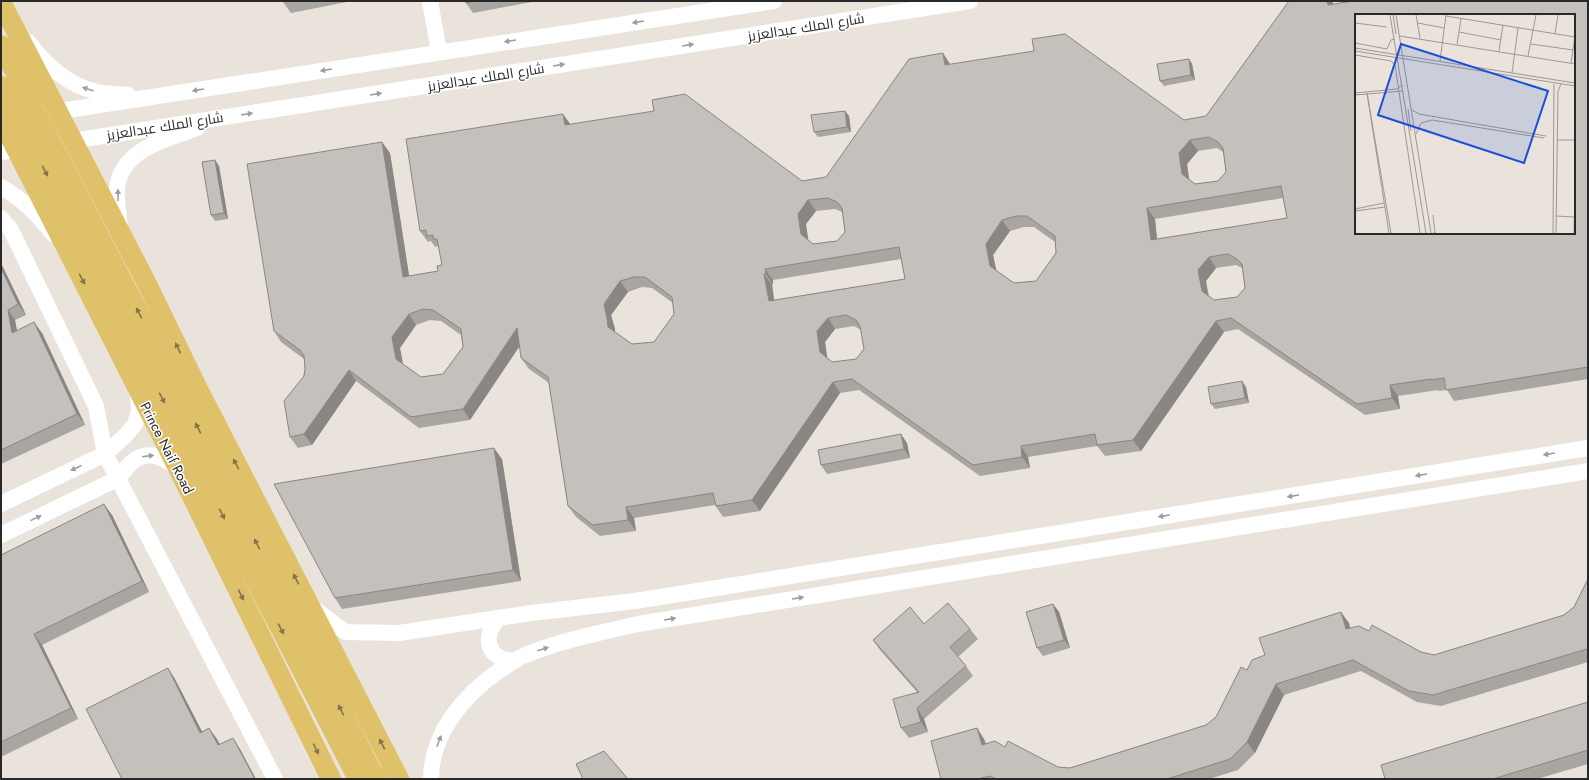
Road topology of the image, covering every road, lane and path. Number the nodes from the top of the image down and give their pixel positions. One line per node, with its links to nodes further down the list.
1 (430, 1): 7 (street)
2 (774, 1): 7 (street, one-way to 7)
3 (970, 1): 11 (street, شارع الملك عبدالعزيز, one-way to 3)
4 (1, 2): 5 (main road)
5 (10, 20): 9 (street, one-way to 5); 10 (main road)
6 (1, 44): 32 (main road, one-way to 6)
7 (439, 52): 9 (street, one-way to 9)
8 (1, 86): 32 (main road, one-way to 32)
9 (154, 97): 10 (street)
10 (58, 112): 12 (street); 13 (main road)
11 (227, 117): 13 (street, شارع الملك عبدالعزيز); 17 (street, one-way to 11)
12 (1, 120): 14 (main road, Prince Naif Road)
13 (73, 141): 14 (street, شارع الملك عبدالعزيز); 17 (main road)
14 (9, 150): 18 (main road, Prince Naif Road)
15 (1, 187): 18 (street)
16 (1, 218): 23 (street)
17 (120, 234): 19 (main road)
18 (68, 253): 20 (main road, Prince Naif Road, one-way to 20)
19 (147, 284): 20 (main road); 29 (main road, one-way to 19)
20 (100, 313): 21 (main road, Prince Naif Road)
21 (138, 390): 23 (street); 24 (main road, Prince Naif Road)
22 (1588, 448): 30 (street, one-way to 30)
23 (105, 454): 26 (street); 27 (street, one-way to 27)
24 (178, 468): 26 (street, one-way to 24); 34 (main road, Prince Naif Road, one-way to 34)
25 (1588, 471): 31 (street, one-way to 25)
26 (117, 479): 28 (street, one-way to 26); 33 (street)
27 (1, 504)
28 (1, 536)
29 (310, 605): 30 (street); 35 (main road, one-way to 29)
30 (499, 618): 31 (street)
31 (515, 660): 36 (street, one-way to 31)
32 (366, 777)
33 (276, 779)
34 (331, 779)
35 (399, 779)
36 (431, 779)

